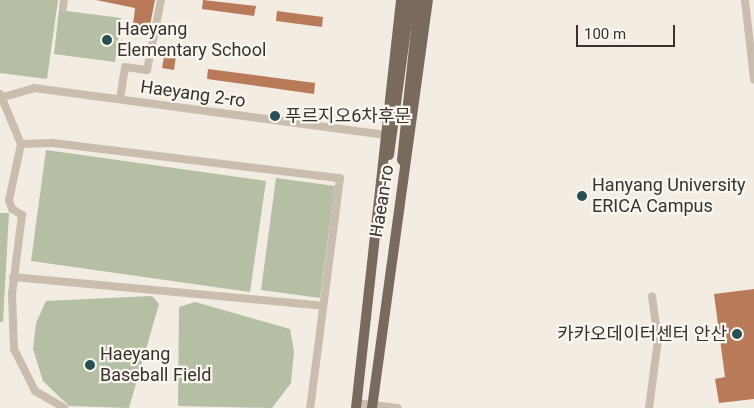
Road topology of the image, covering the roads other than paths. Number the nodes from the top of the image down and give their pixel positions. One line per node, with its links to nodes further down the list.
1 (161, 0): 9 (street)
2 (401, 0): 10 (main road, Haean-ro)
3 (410, 0): 12 (main road)
4 (419, 0): 13 (main road)
5 (428, 0): 13 (main road, Haean-ro)
6 (745, 0): 7 (street)
7 (754, 79)
8 (1, 97): 9 (street, Haeyang 2-ro); 11 (street)
9 (120, 99): 10 (street, Haeyang 2-ro)
10 (384, 135): 12 (main road, Haean-ro)
11 (21, 144): 14 (street); 16 (street)
12 (386, 164): 17 (main road, Haean-ro)
13 (403, 166): 18 (main road, Haean-ro)
14 (13, 277): 16 (street); 19 (street)
15 (652, 296): 22 (street)
16 (323, 306): 20 (street)
17 (356, 405): 18 (street)
18 (372, 406): 21 (street)
19 (65, 408)
20 (310, 408)
21 (398, 408)
22 (649, 408)

